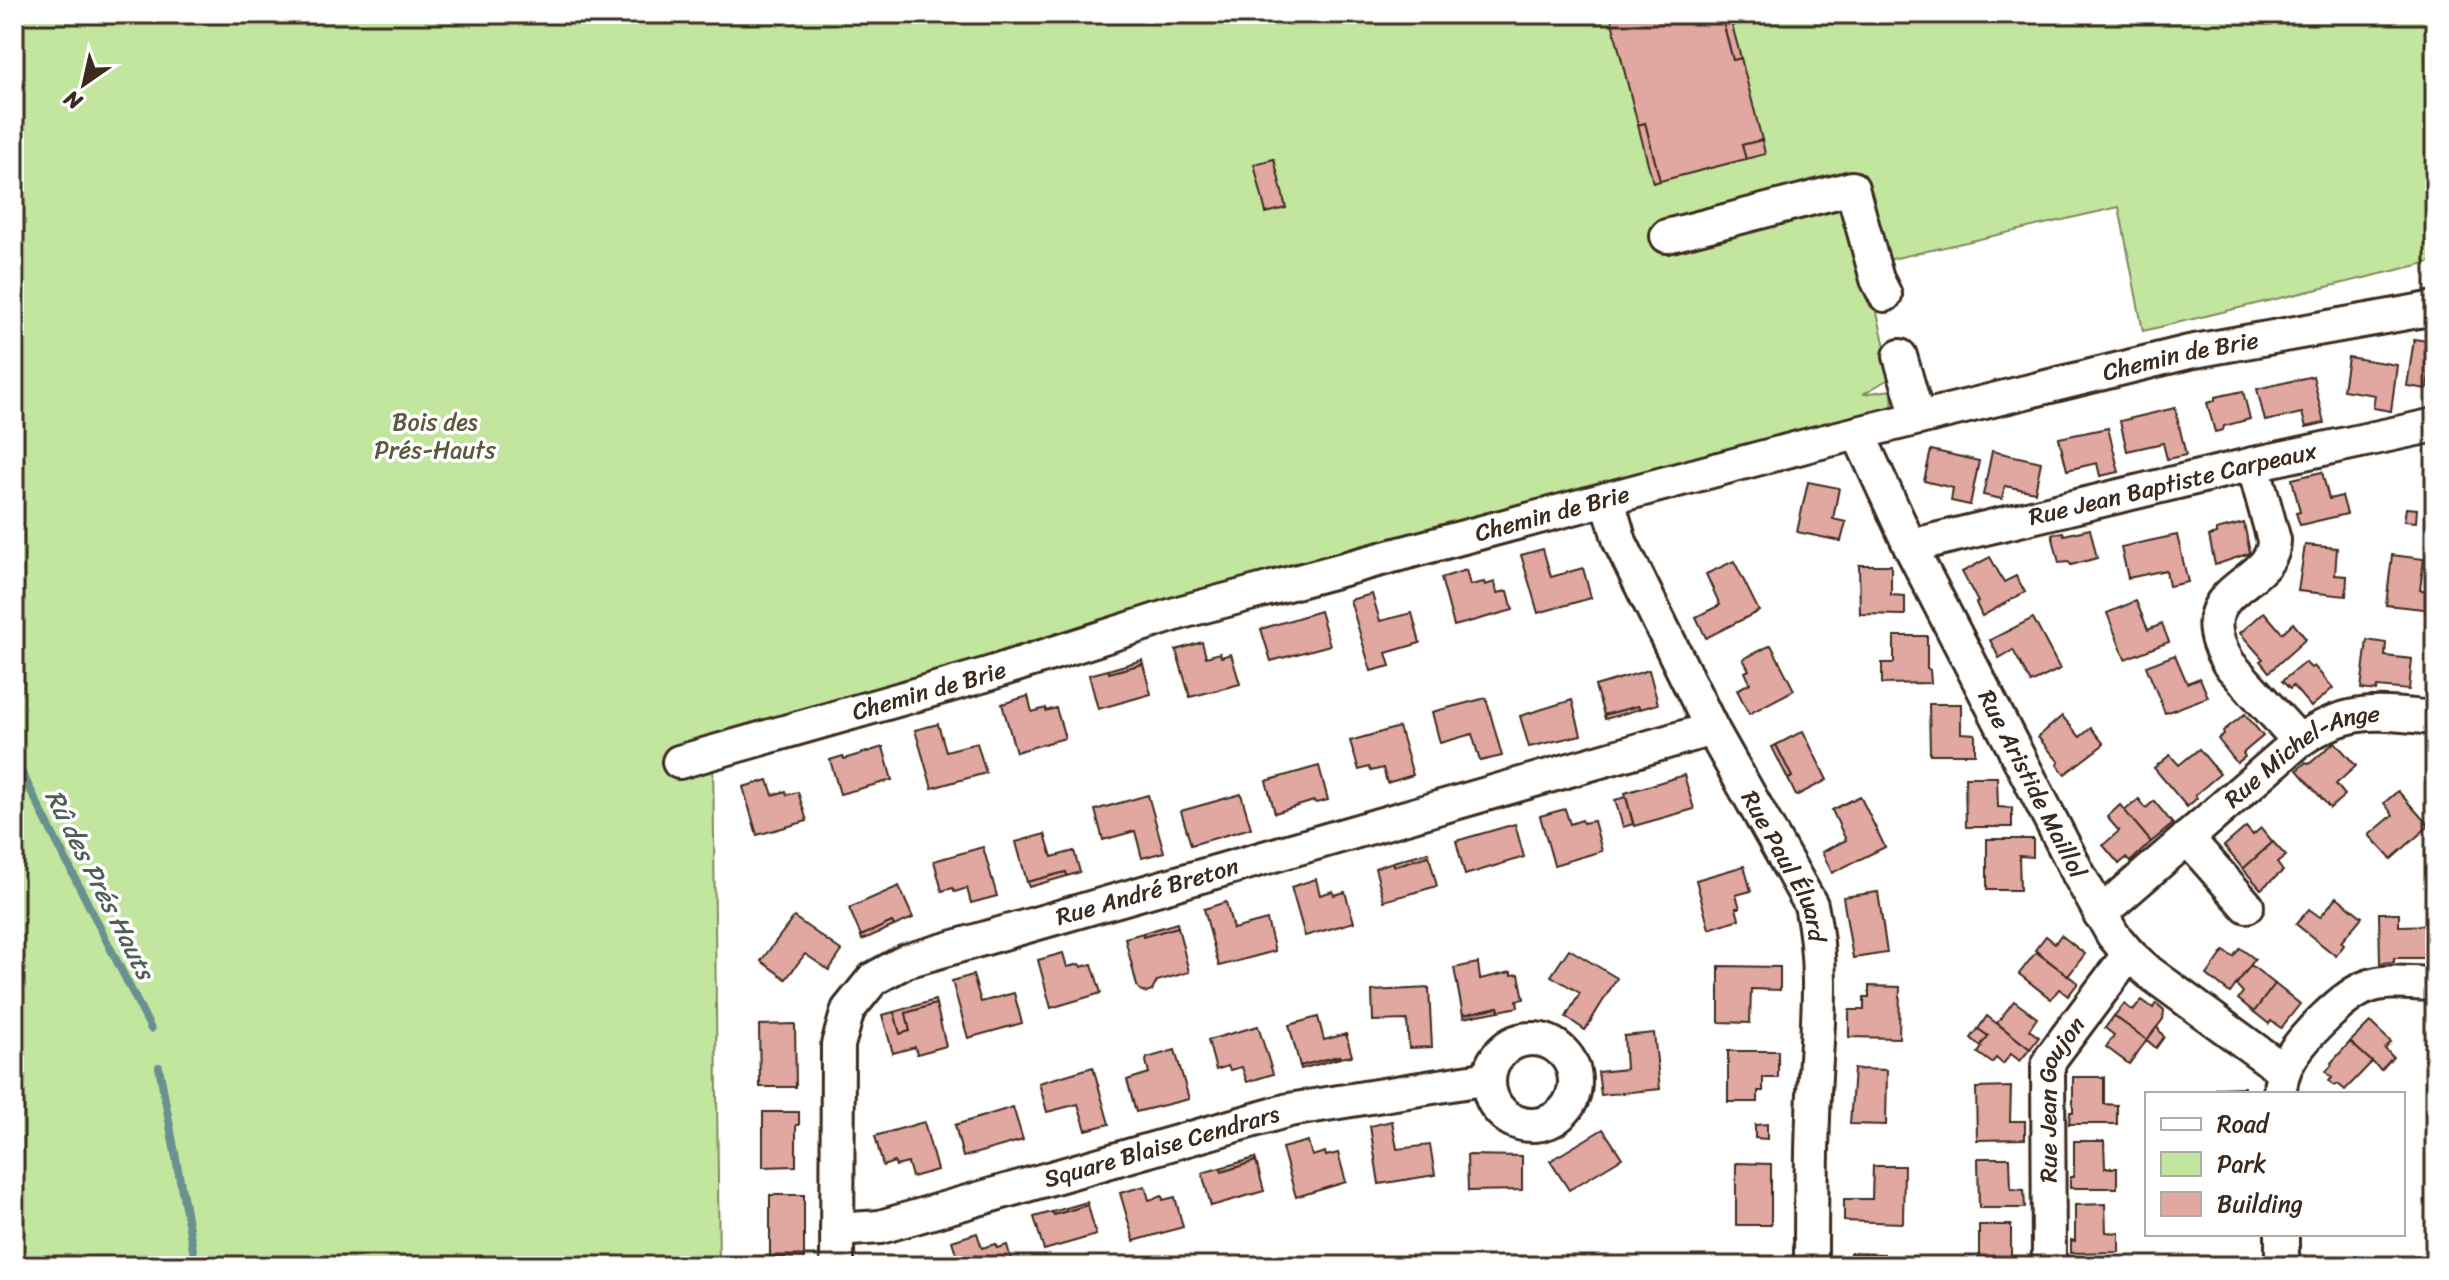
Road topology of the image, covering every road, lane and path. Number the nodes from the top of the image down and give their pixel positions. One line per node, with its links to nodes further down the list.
1 (1667, 236): 2 (street)
2 (1885, 295)
3 (2435, 308): 5 (street, Chemin de Brie)
4 (1900, 356): 5 (street)
5 (1918, 418): 7 (street, Chemin de Brie)
6 (2435, 425): 8 (street, Rue Jean Baptiste Carpeaux)
7 (1858, 433): 9 (street, Chemin de Brie); 10 (street, Rue Aristide Maillol)
8 (2253, 464): 10 (street, Rue Jean Baptiste Carpeaux); 13 (street)
9 (1608, 500): 12 (street, Rue Paul Éluard); 14 (street, Chemin de Brie)
10 (1910, 546): 17 (street, Rue Aristide Maillol)
11 (2435, 718): 13 (street, Rue Michel-Ange)
12 (1712, 729): 22 (street, Rue André Breton); 25 (street, Rue Paul Éluard)
13 (2299, 741): 15 (street, Rue Michel-Ange)
14 (679, 762)
15 (2187, 838): 16 (street); 17 (street, Rue Michel-Ange)
16 (2247, 906)
17 (2100, 914): 18 (street, Rue Aristide Maillol)
18 (2129, 954): 21 (street, Rue Aristide Maillol); 26 (street, Rue Jean Goujon)
19 (2435, 984): 21 (street)
20 (1489, 1078): 22 (street, Square Blaise Cendrars)
21 (2282, 1083)
22 (837, 1230): 24 (street, Rue André Breton)
23 (2282, 1236): 27 (street)
24 (837, 1266)
25 (1811, 1266)
26 (2049, 1266)
27 (2282, 1266)

